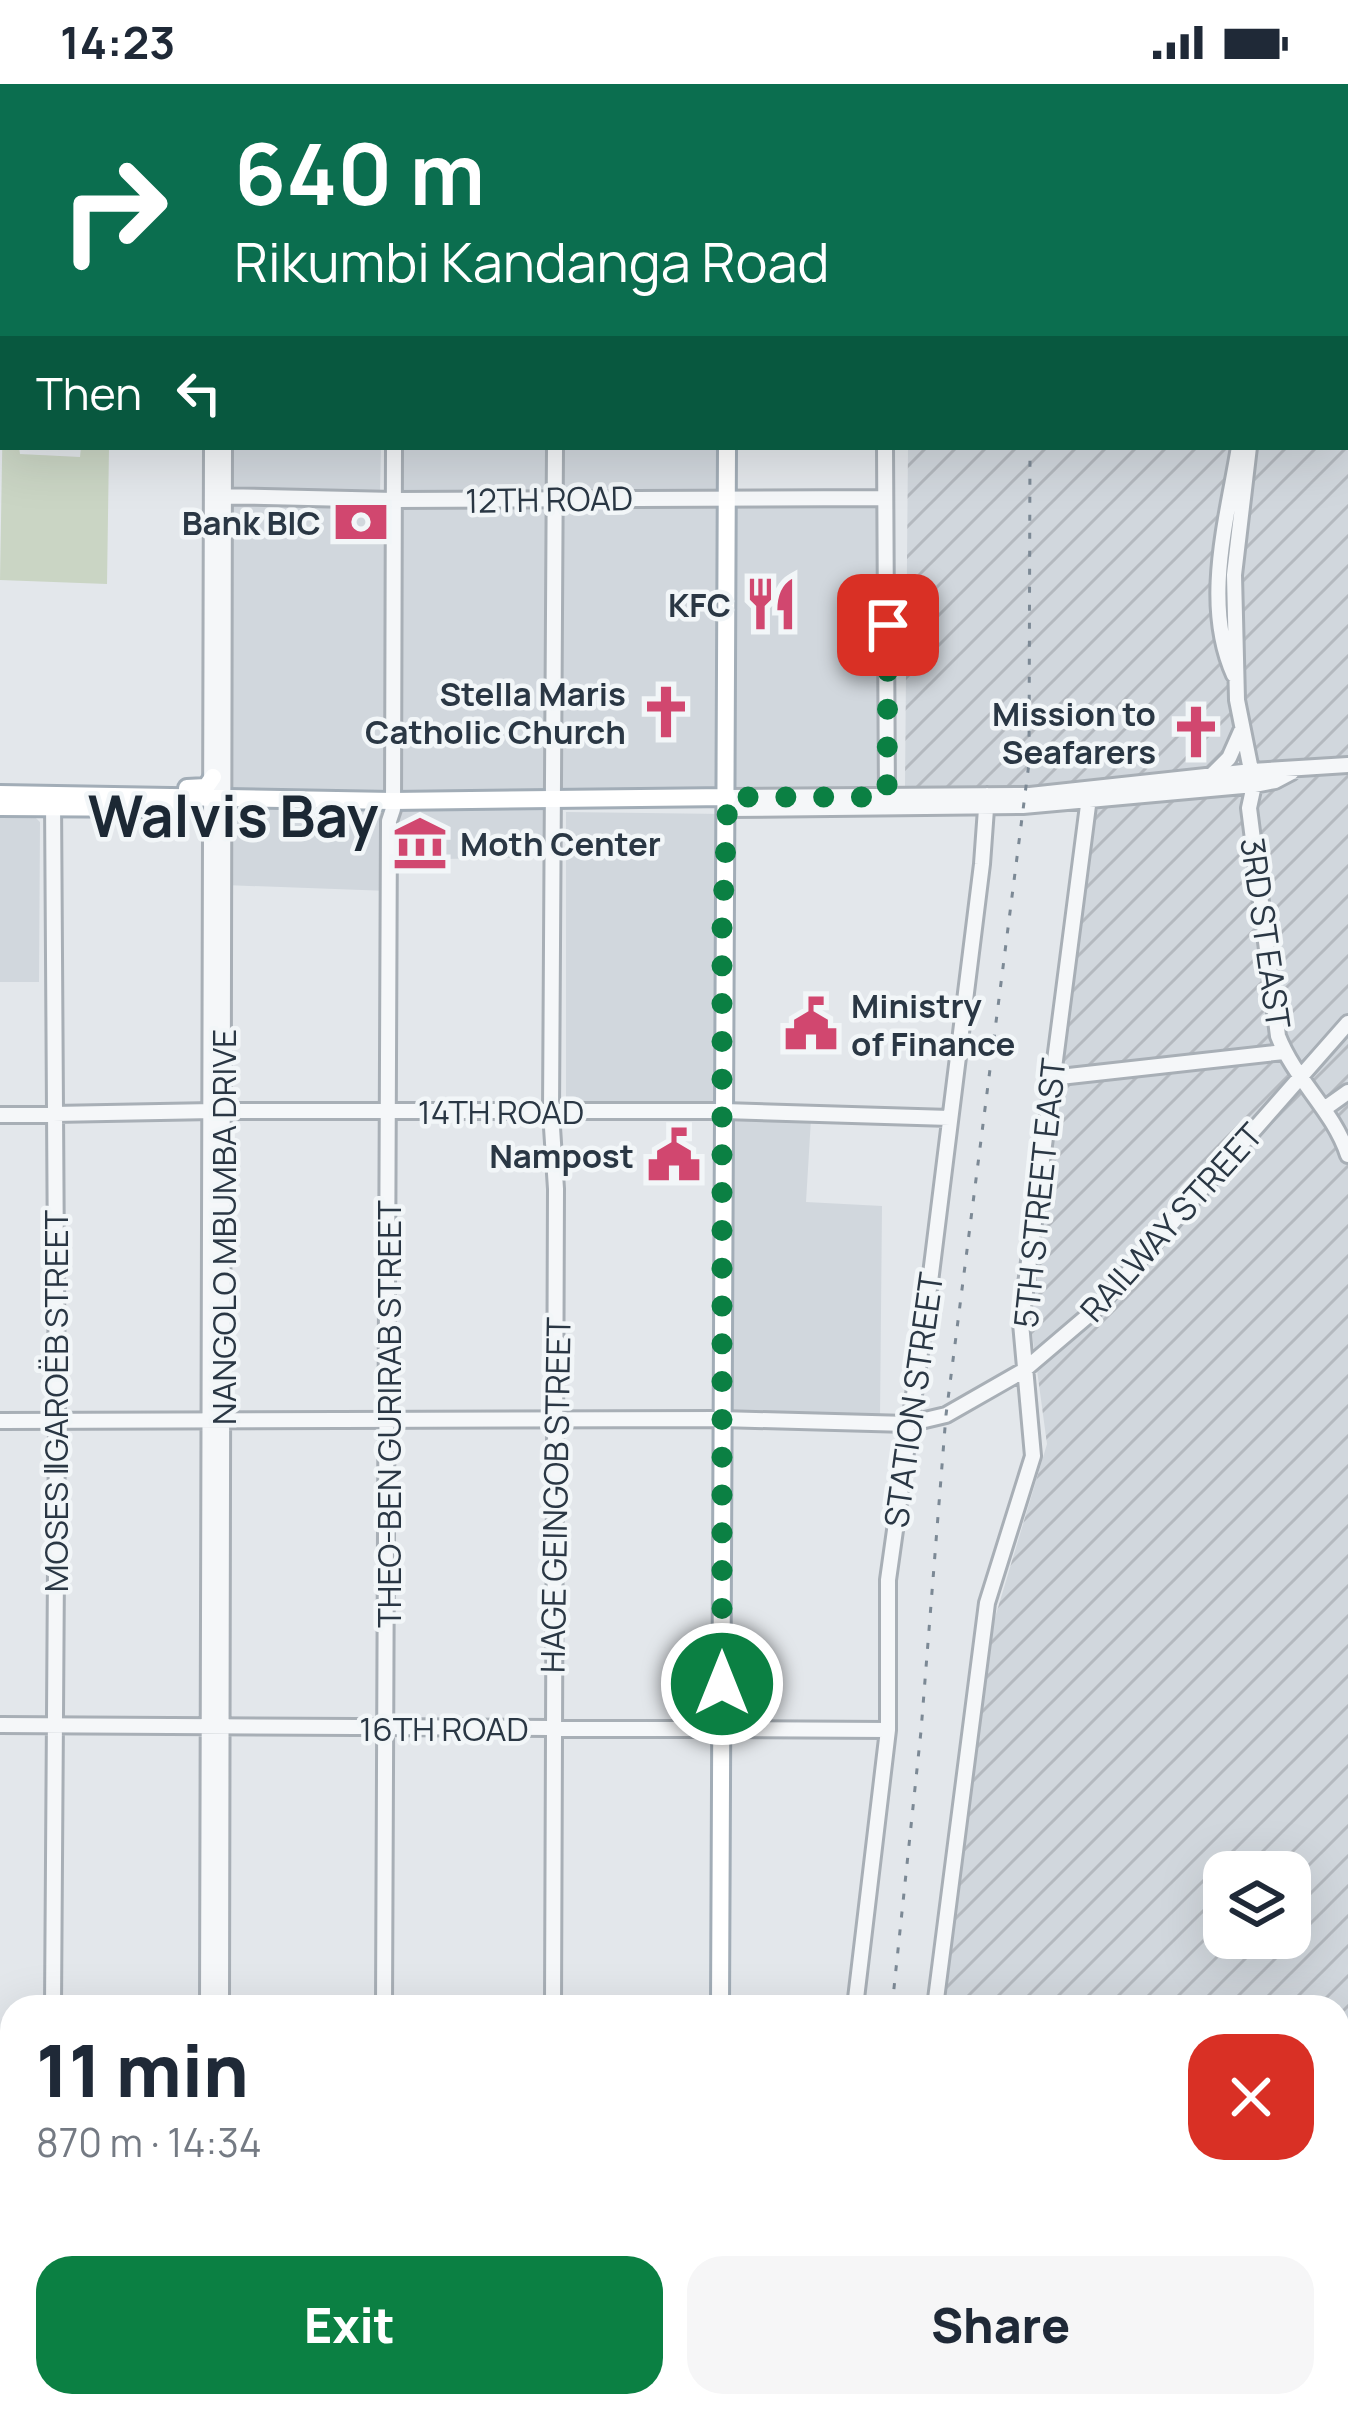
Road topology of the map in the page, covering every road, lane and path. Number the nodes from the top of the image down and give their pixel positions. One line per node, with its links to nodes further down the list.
1 (212, 450): 9 (street, NANGOLO MBUMBA DRIVE)
2 (224, 450): 9 (street, NANGOLO MBUMBA DRIVE)
3 (391, 450): 12 (street, THEO-BEN GURIRAB STREET)
4 (558, 450): 13 (street, HAGE GEINGOB STREET)
5 (727, 450): 10 (main road)
6 (885, 450): 11 (street)
7 (1239, 450): 14 (street)
8 (1249, 450): 14 (street)
9 (218, 495): 12 (street, 12TH ROAD); 18 (street, NANGOLO MBUMBA DRIVE); 26 (street, NANGOLO MBUMBA DRIVE)
10 (728, 496): 11 (street, 12TH ROAD); 13 (street, 12TH ROAD); 27 (main road)
11 (885, 498): 25 (street)
12 (391, 500): 13 (street, 12TH ROAD); 30 (street, THEO-BEN GURIRAB STREET)
13 (558, 500): 28 (street, HAGE GEINGOB STREET)
14 (1236, 680): 15 (street)
15 (1242, 728): 17 (street); 19 (street)
16 (1348, 765): 19 (street)
17 (1211, 776): 19 (street); 22 (street)
18 (212, 777): 21 (main road); 26 (street, NANGOLO MBUMBA DRIVE)
19 (1245, 779): 22 (street); 32 (street, 3RD ST EAST)
20 (0, 794): 24 (main road)
21 (152, 796): 24 (main road); 26 (main road)
22 (1089, 796): 23 (street); 34 (street, 5TH STREET EAST)
23 (986, 800): 25 (street); 43 (street, STATION STREET)
24 (53, 801): 26 (main road); 29 (main road); 40 (street, MOSES ǁGAROËB STREET)
25 (887, 802): 27 (street)
26 (219, 803): 30 (main road); 36 (street, NANGOLO MBUMBA DRIVE)
27 (728, 803): 28 (main road); 38 (main road)
28 (557, 804): 30 (main road); 42 (street, HAGE GEINGOB STREET)
29 (0, 807)
30 (389, 808): 37 (street, THEO-BEN GURIRAB STREET)
31 (1348, 1023): 33 (street, RAILWAY STREET)
32 (1284, 1052): 33 (street, 3RD ST EAST); 34 (street)
33 (1301, 1076): 39 (street, 3RD ST EAST); 46 (street, RAILWAY STREET)
34 (1051, 1078): 46 (street, 5TH STREET EAST)
35 (1348, 1092): 39 (street)
36 (218, 1111): 37 (street, 14TH ROAD); 40 (street, 14TH ROAD); 47 (street, NANGOLO MBUMBA DRIVE)
37 (388, 1111): 42 (street, 14TH ROAD); 51 (street, THEO-BEN GURIRAB STREET)
38 (724, 1111): 42 (street, 14TH ROAD); 43 (street, 14TH ROAD); 49 (main road)
39 (1327, 1112): 44 (street, 3RD ST EAST); 45 (street, 3RD ST EAST)
40 (52, 1114): 41 (street, 14TH ROAD); 52 (street, MOSES ǁGAROËB STREET)
41 (0, 1115)
42 (555, 1117): 48 (street, HAGE GEINGOB STREET)
43 (950, 1118): 53 (street, STATION STREET)
44 (1348, 1128)
45 (1348, 1155)
46 (1023, 1372): 53 (street, RAILWAY STREET); 68 (street, 5TH STREET EAST)
47 (217, 1419): 51 (street, RAILWAY STREET); 52 (street, RAILWAY STREET); 56 (street, NANGOLO MBUMBA DRIVE)
48 (556, 1419): 49 (street, RAILWAY STREET); 51 (street, RAILWAY STREET); 57 (street, HAGE GEINGOB STREET)
49 (721, 1419): 53 (street, RAILWAY STREET); 58 (main road)
50 (0, 1421): 52 (street, RAILWAY STREET)
51 (387, 1421): 59 (street, THEO-BEN GURIRAB STREET)
52 (57, 1422): 54 (street, MOSES ǁGAROËB STREET)
53 (908, 1424): 60 (street, STATION STREET)
54 (56, 1724): 55 (street, 16TH ROAD); 56 (street, 16TH ROAD); 61 (street, MOSES ǁGAROËB STREET)
55 (0, 1725)
56 (216, 1727): 59 (street, 16TH ROAD); 62 (street, NANGOLO MBUMBA DRIVE); 63 (street, NANGOLO MBUMBA DRIVE)
57 (552, 1727): 58 (street, 16TH ROAD); 59 (street, 16TH ROAD); 65 (street, HAGE GEINGOB STREET)
58 (723, 1728): 60 (street, 16TH ROAD); 66 (main road)
59 (387, 1729): 64 (street, THEO-BEN GURIRAB STREET)
60 (888, 1730): 67 (street, STATION STREET)
61 (53, 1995)
62 (208, 1995)
63 (221, 1995)
64 (384, 1995)
65 (553, 1995)
66 (720, 1995)
67 (856, 1995)
68 (937, 1995)

